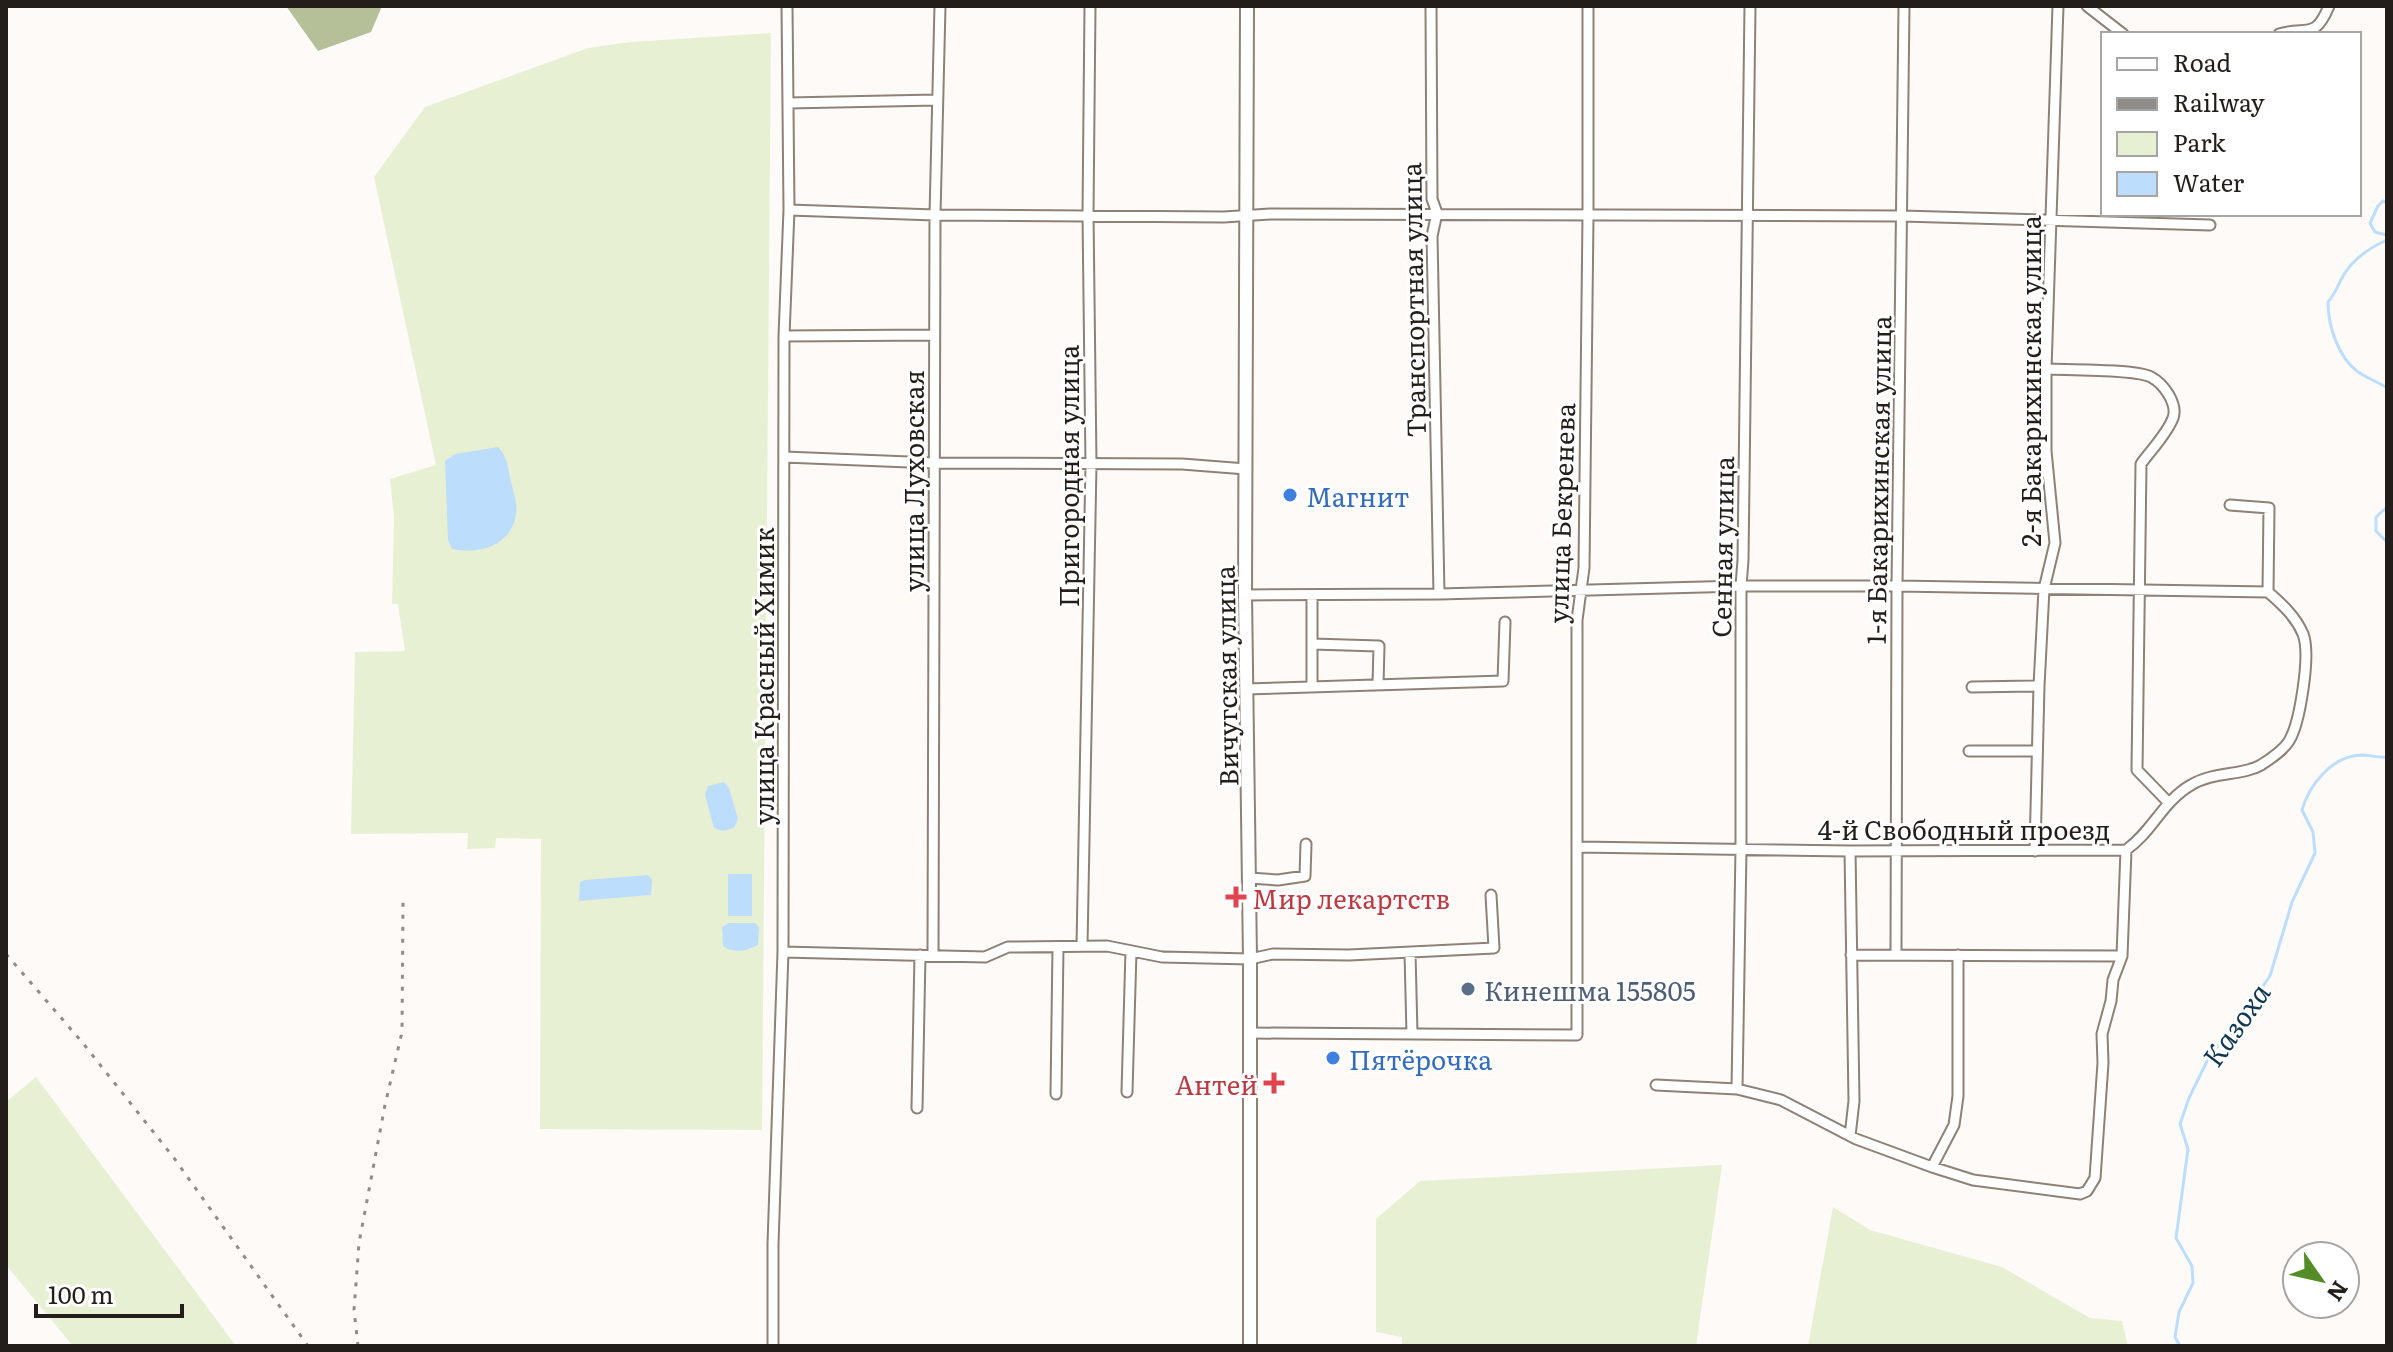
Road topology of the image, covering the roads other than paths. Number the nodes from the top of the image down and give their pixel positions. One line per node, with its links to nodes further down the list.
1 (787, 6): 15 (street, улица Красный Химик)
2 (940, 6): 14 (street, улица Луховская)
3 (1090, 6): 18 (street, Пригородная улица)
4 (1247, 6): 21 (main road, Вичугская улица)
5 (1431, 6): 17 (street, Транспортная улица)
6 (1588, 6): 22 (street, улица Бекренева)
7 (1750, 6): 20 (street, Сенная улица)
8 (1904, 6): 23 (street, 1-я Бакарихинская улица)
9 (2058, 6): 24 (street, 2-я Бакарихинская улица)
10 (2087, 6): 12 (street)
11 (2329, 6): 13 (street)
12 (2120, 32)
13 (2300, 32)
14 (936, 100): 15 (street); 19 (street, улица Луховская)
15 (788, 103): 16 (street, улица Красный Химик)
16 (789, 210): 19 (street); 27 (street, улица Красный Химик)
17 (1437, 213): 21 (street); 22 (street); 40 (street, Транспортная улица)
18 (1088, 214): 19 (street); 21 (street); 31 (street, Пригородная улица)
19 (935, 215): 26 (street, улица Луховская)
20 (1747, 215): 22 (street); 23 (street); 34 (street, Сенная улица)
21 (1247, 216): 32 (main road, Вичугская улица)
22 (1588, 216): 38 (street, улица Бекренева)
23 (1902, 216): 24 (street); 35 (street, 1-я Бакарихинская улица)
24 (2050, 222): 25 (street); 28 (street, 2-я Бакарихинская улица)
25 (2210, 225)
26 (934, 335): 27 (street); 30 (street, улица Луховская)
27 (784, 336): 29 (street, улица Красный Химик)
28 (2046, 369): 36 (street, 2-я Бакарихинская улица); 37 (street)
29 (784, 457): 30 (street); 65 (street, улица Красный Химик)
30 (934, 463): 31 (street); 68 (street, улица Луховская)
31 (1091, 464): 32 (street); 62 (street, Пригородная улица)
32 (1246, 469): 41 (main road, Вичугская улица)
33 (2230, 505): 39 (street)
34 (1741, 586): 35 (street); 38 (street); 55 (street, Сенная улица)
35 (1897, 586): 36 (street); 56 (street, 1-я Бакарихинская улица)
36 (2044, 589): 37 (street); 46 (street, 2-я Бакарихинская улица)
37 (2139, 590): 39 (street); 52 (street)
38 (1581, 591): 40 (street); 54 (street, улица Бекренева)
39 (2268, 592): 52 (street, 4-й Свободный проезд)
40 (1439, 594): 42 (street)
41 (1245, 595): 42 (street); 49 (main road, Вичугская улица)
42 (1312, 595): 44 (street)
43 (1505, 622): 45 (street)
44 (1312, 644): 45 (street); 47 (street)
45 (1378, 685): 47 (street)
46 (2039, 686): 48 (street); 51 (street, 2-я Бакарихинская улица)
47 (1312, 687): 49 (street)
48 (1972, 687)
49 (1246, 689): 60 (main road, Вичугская улица)
50 (1969, 751): 51 (street)
51 (2037, 751): 59 (street, 2-я Бакарихинская улица)
52 (2168, 802): 57 (street, 4-й Свободный проезд)
53 (1306, 844): 60 (street)
54 (1578, 847): 55 (street, 4-й Свободный проезд); 75 (street, улица Бекренева)
55 (1741, 849): 58 (street, 4-й Свободный проезд); 77 (street, Сенная улица)
56 (1897, 850): 58 (street, 4-й Свободный проезд); 59 (street, 4-й Свободный проезд); 70 (street, 1-я Бакарихинская улица)
57 (2126, 850): 59 (street, 4-й Свободный проезд); 72 (street)
58 (1850, 851): 69 (street)
59 (2035, 851)
60 (1249, 878): 73 (main road, Вичугская улица)
61 (1491, 895): 66 (street)
62 (1082, 946): 63 (street); 64 (street)
63 (1058, 947): 68 (street); 79 (street)
64 (1131, 951): 73 (street); 78 (street)
65 (783, 952): 67 (street); 83 (street, улица Красный Химик)
66 (1410, 953): 73 (street); 75 (street)
67 (920, 955): 68 (street); 80 (street)
68 (933, 955)
69 (1851, 955): 70 (street); 81 (street)
70 (1896, 955): 71 (street)
71 (1958, 955): 72 (street); 82 (street)
72 (2122, 956): 82 (street)
73 (1250, 959): 74 (main road, Вичугская улица)
74 (1250, 1033): 75 (street); 84 (main road, Вичугская улица)
75 (1412, 1034)
76 (1656, 1085): 77 (street)
77 (1737, 1089): 81 (street)
78 (1127, 1092)
79 (1056, 1094)
80 (917, 1108)
81 (1850, 1136): 82 (street)
82 (1932, 1167)
83 (773, 1346)
84 (1250, 1346)

